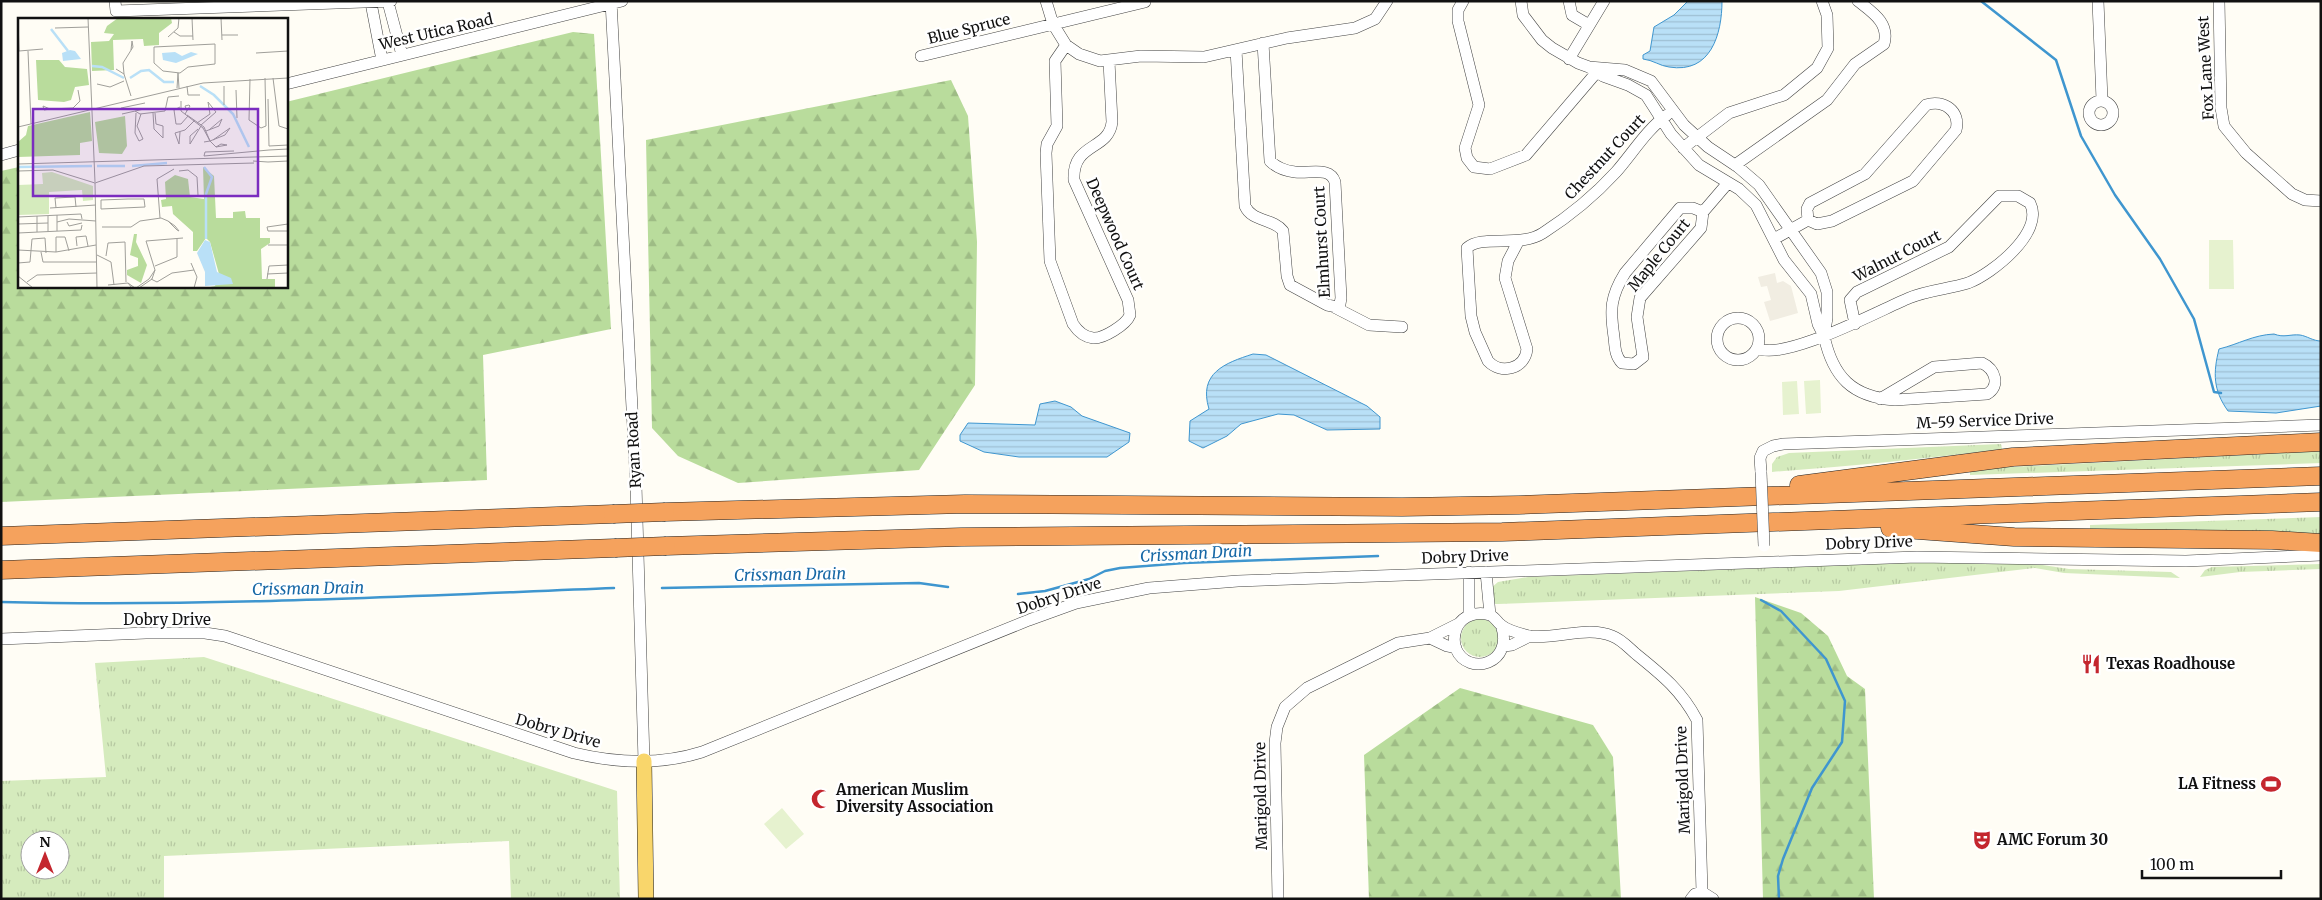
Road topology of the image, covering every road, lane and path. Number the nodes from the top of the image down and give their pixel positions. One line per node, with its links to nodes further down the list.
1 (114, 1): 16 (street)
2 (1046, 1): 17 (street)
3 (1387, 1): 19 (street)
4 (1463, 1): 27 (street)
5 (1569, 1): 18 (street)
6 (1604, 1): 18 (street)
7 (1822, 1): 32 (street)
8 (1858, 1): 36 (street, Maple Court)
9 (2098, 1): 29 (street)
10 (2219, 1): 38 (street, Fox Lane West)
11 (389, 2): 14 (street); 22 (street)
12 (615, 2): 22 (street, West Utica Road); 72 (street, Ryan Road)
13 (1145, 2): 17 (street, Blue Spruce)
14 (371, 3): 16 (street); 25 (street)
15 (1519, 3): 24 (street)
16 (180, 5)
17 (1054, 24): 20 (street); 23 (street, Blue Spruce)
18 (1589, 25): 24 (street)
19 (1263, 43): 21 (street); 44 (street, Elmhurst Court)
20 (1066, 45): 26 (street); 26 (street, Deepwood Court)
21 (1236, 50): 26 (street); 44 (street, Elmhurst Court)
22 (402, 55): 25 (street, West Utica Road)
23 (921, 56)
24 (1568, 59): 27 (street)
25 (382, 60): 28 (street, West Utica Road)
26 (1109, 61)
27 (1593, 70): 30 (street); 31 (street)
28 (288, 84)
29 (2102, 100)
30 (1672, 111): 31 (street, Chestnut Court); 32 (street)
31 (1662, 119): 33 (street); 43 (street, Chestnut Court)
32 (1697, 137): 33 (street); 36 (street)
33 (1683, 148): 37 (street)
34 (18, 150): 35 (street)
35 (1, 155)
36 (1736, 166): 37 (street, Maple Court); 41 (street)
37 (1726, 182): 39 (street, Maple Court); 42 (street)
38 (2321, 201)
39 (1703, 212): 39 (street, Maple Court)
40 (1808, 220): 40 (street); 41 (street)
41 (1791, 230): 42 (street); 47 (street)
42 (1774, 240): 47 (street)
43 (1518, 242): 43 (street, Chestnut Court)
44 (1334, 307): 46 (street, Elmhurst Court)
45 (1855, 324): 45 (street, Walnut Court); 47 (street, Walnut Court)
46 (1402, 327)
47 (1824, 336): 48 (street, Walnut Court); 49 (street)
48 (1757, 348)
49 (1880, 399): 49 (street)
50 (2321, 425): 59 (street, M-59 Service Drive, bridge)
51 (2321, 442): 53 (highway)
52 (2321, 476): 53 (highway)
53 (1700, 499): 56 (highway, bridge)
54 (2321, 502): 55 (highway)
55 (1802, 521): 57 (highway); 60 (highway, bridge)
56 (1, 536)
57 (2321, 543)
58 (2321, 555): 59 (street, Dobry Drive)
59 (1764, 562): 62 (street, Dobry Drive)
60 (1, 570)
61 (1469, 572): 62 (street, Dobry Drive); 63 (street); 72 (street, Dobry Drive)
62 (1486, 572): 64 (street)
63 (1469, 615): 64 (street); 65 (street, Marigold Drive)
64 (1490, 615): 66 (street, Marigold Drive)
65 (1458, 624): 68 (street, Marigold Drive); 71 (street)
66 (1502, 625): 67 (street, Marigold Drive); 70 (street)
67 (1530, 636): 70 (street, Marigold Drive); 73 (street, Marigold Drive)
68 (1430, 638): 71 (street, Marigold Drive); 75 (street, Marigold Drive)
69 (1, 639): 72 (street, Dobry Drive)
70 (1504, 646): 71 (street, Marigold Drive)
71 (1456, 648)
72 (644, 761): 74 (main road, Ryan Road)
73 (1702, 892): 76 (street); 77 (street)
74 (646, 899)
75 (1278, 899)
76 (1691, 899)
77 (1713, 899)

